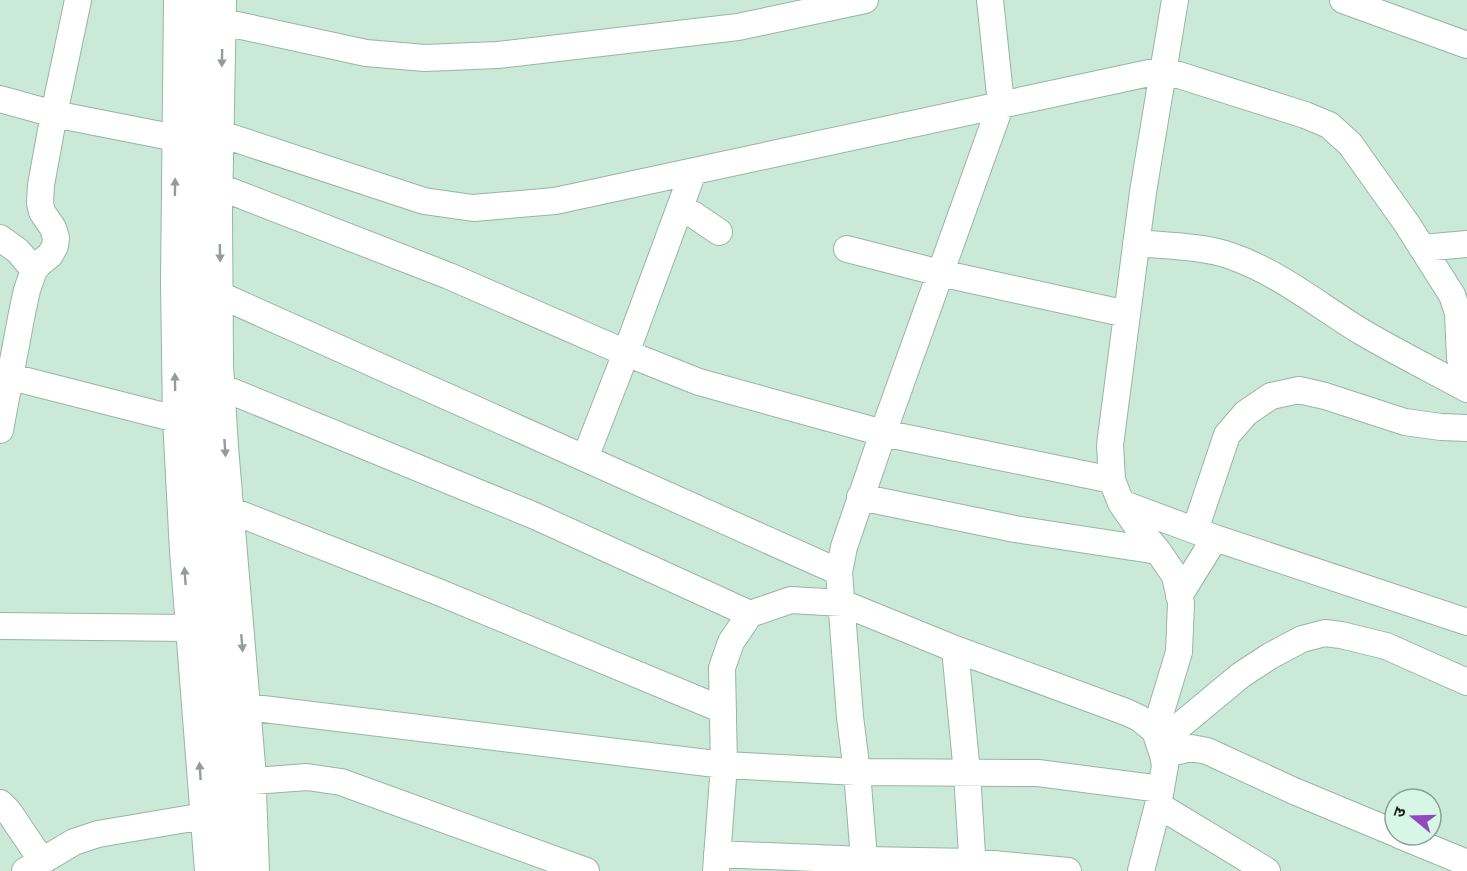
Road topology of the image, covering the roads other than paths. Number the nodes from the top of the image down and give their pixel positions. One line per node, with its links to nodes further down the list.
1 (78, 0): 13 (street)
2 (177, 0): 15 (street)
3 (198, 0): 59 (street)
4 (865, 0): 8 (street)
5 (990, 0): 12 (street)
6 (1175, 0): 10 (street)
7 (1343, 0): 9 (street)
8 (223, 11): 14 (street, one-way to 14)
9 (1467, 45)
10 (1163, 70): 12 (street); 21 (street); 23 (street)
11 (0, 99): 13 (street)
12 (1001, 104): 16 (street); 26 (street)
13 (54, 114): 15 (street); 25 (street)
14 (220, 134): 16 (street); 17 (street)
15 (176, 138): 34 (street, one-way to 15)
16 (693, 172): 18 (street)
17 (220, 187): 27 (street, one-way to 27); 29 (street)
18 (680, 208): 19 (street); 29 (street)
19 (719, 232)
20 (0, 238): 25 (street)
21 (1136, 243): 28 (street); 33 (street)
22 (1467, 244): 23 (street)
23 (1422, 248): 31 (street)
24 (847, 249): 26 (street)
25 (34, 270): 30 (street)
26 (940, 273): 28 (street); 37 (street)
27 (220, 295): 32 (street); 38 (street)
28 (1127, 314): 39 (street)
29 (626, 353): 37 (street); 38 (street)
30 (5, 375): 34 (street); 36 (street)
31 (1467, 380)
32 (221, 387): 41 (street, one-way to 41); 47 (street)
33 (1467, 389)
34 (176, 419): 50 (street, one-way to 34)
35 (1467, 428): 42 (street)
36 (0, 430)
37 (883, 433): 39 (street); 40 (street)
38 (585, 458): 44 (street)
39 (1117, 491): 42 (street); 43 (street)
40 (860, 497): 43 (street); 44 (street)
41 (230, 510): 53 (street, one-way to 53); 54 (street)
42 (1205, 534): 45 (street); 48 (street)
43 (1158, 550): 45 (street)
44 (839, 572): 46 (street)
45 (1179, 596): 55 (street)
46 (842, 603): 47 (street); 51 (street); 57 (street)
47 (750, 614): 54 (street)
48 (1467, 622)
49 (0, 626): 50 (street)
50 (189, 628): 62 (street, one-way to 50)
51 (955, 649): 55 (street); 58 (street)
52 (1467, 681): 55 (street)
53 (247, 707): 56 (street); 59 (street)
54 (723, 710): 56 (street)
55 (1159, 743): 60 (street); 63 (street)
56 (724, 765): 57 (street); 65 (street)
57 (857, 772): 58 (street); 68 (street)
58 (967, 773): 60 (street); 69 (street)
59 (241, 786): 71 (street); 72 (street); 73 (street)
60 (1160, 797): 75 (street); 76 (street)
61 (0, 803): 67 (street)
62 (204, 816): 67 (street); 70 (street)
63 (1383, 828)
64 (1428, 847): 66 (street)
65 (717, 862): 68 (street)
66 (1467, 863)
67 (34, 866)
68 (865, 866): 69 (street)
69 (973, 867): 74 (street)
70 (208, 871)
71 (230, 871)
72 (256, 871)
73 (586, 871)
74 (1068, 871)
75 (1140, 871)
76 (1267, 871)

